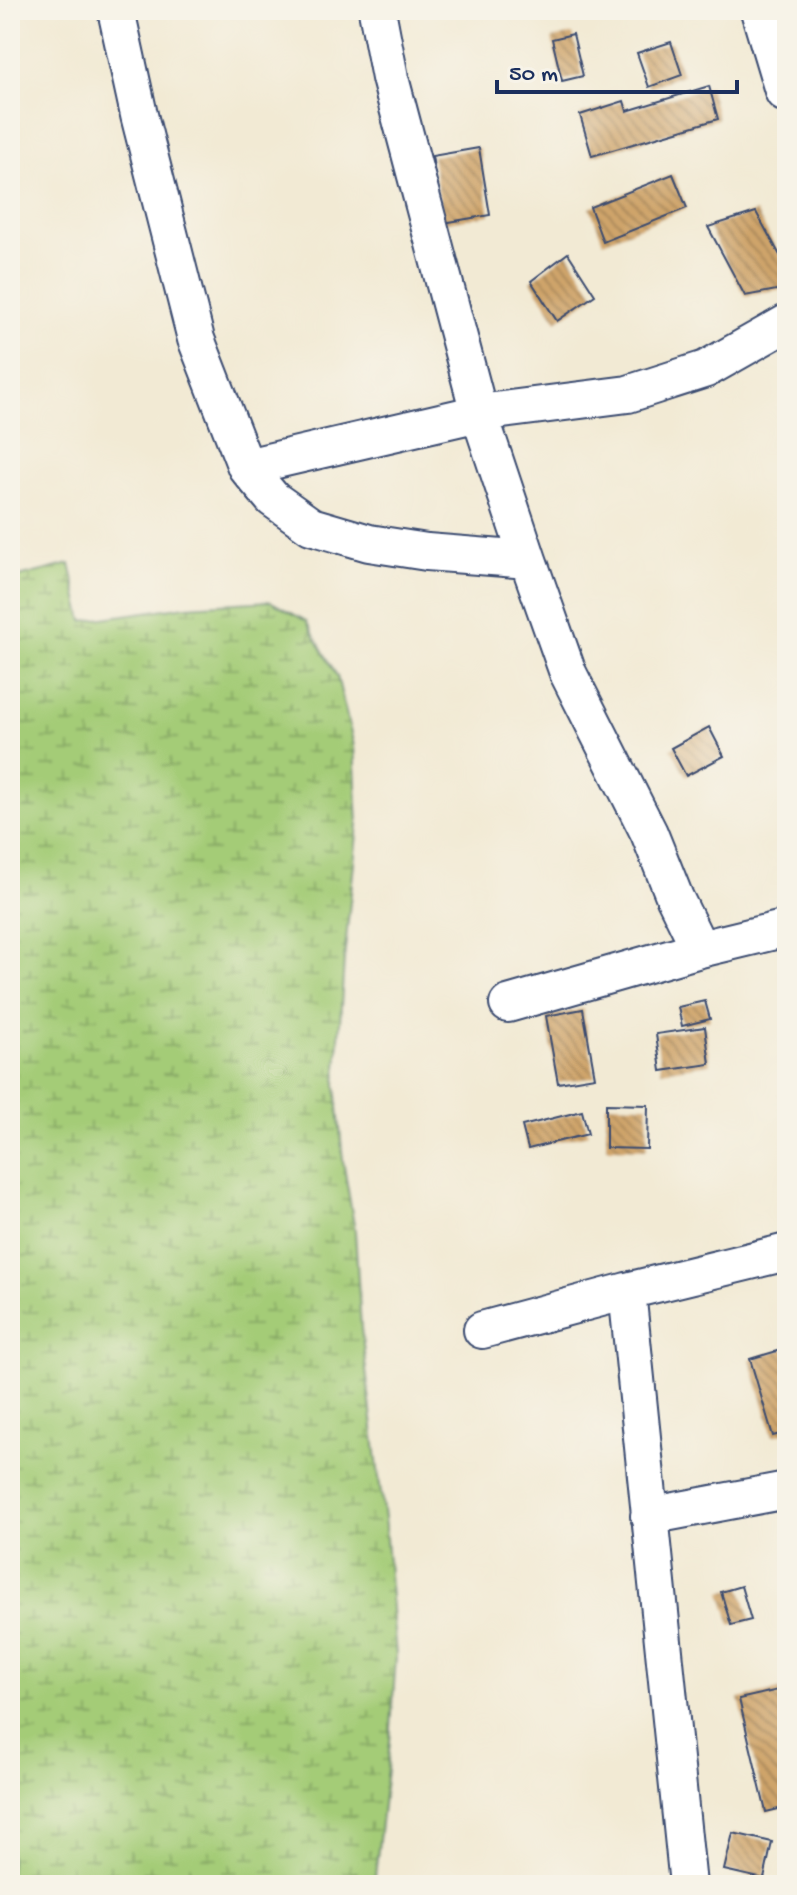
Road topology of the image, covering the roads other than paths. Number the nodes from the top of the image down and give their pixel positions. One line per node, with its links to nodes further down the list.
1 (116, 10): 7 (street)
2 (377, 10): 6 (street)
3 (763, 10): 4 (main road)
4 (787, 90)
5 (787, 323): 6 (street)
6 (479, 413): 7 (street); 8 (street)
7 (246, 467): 8 (street)
8 (528, 560): 10 (street)
9 (787, 928): 10 (street)
10 (700, 949): 11 (street)
11 (508, 1004)
12 (787, 1252): 13 (street)
13 (627, 1291): 14 (street); 16 (street)
14 (482, 1330)
15 (787, 1490): 16 (street)
16 (649, 1516): 17 (street)
17 (688, 1885)

